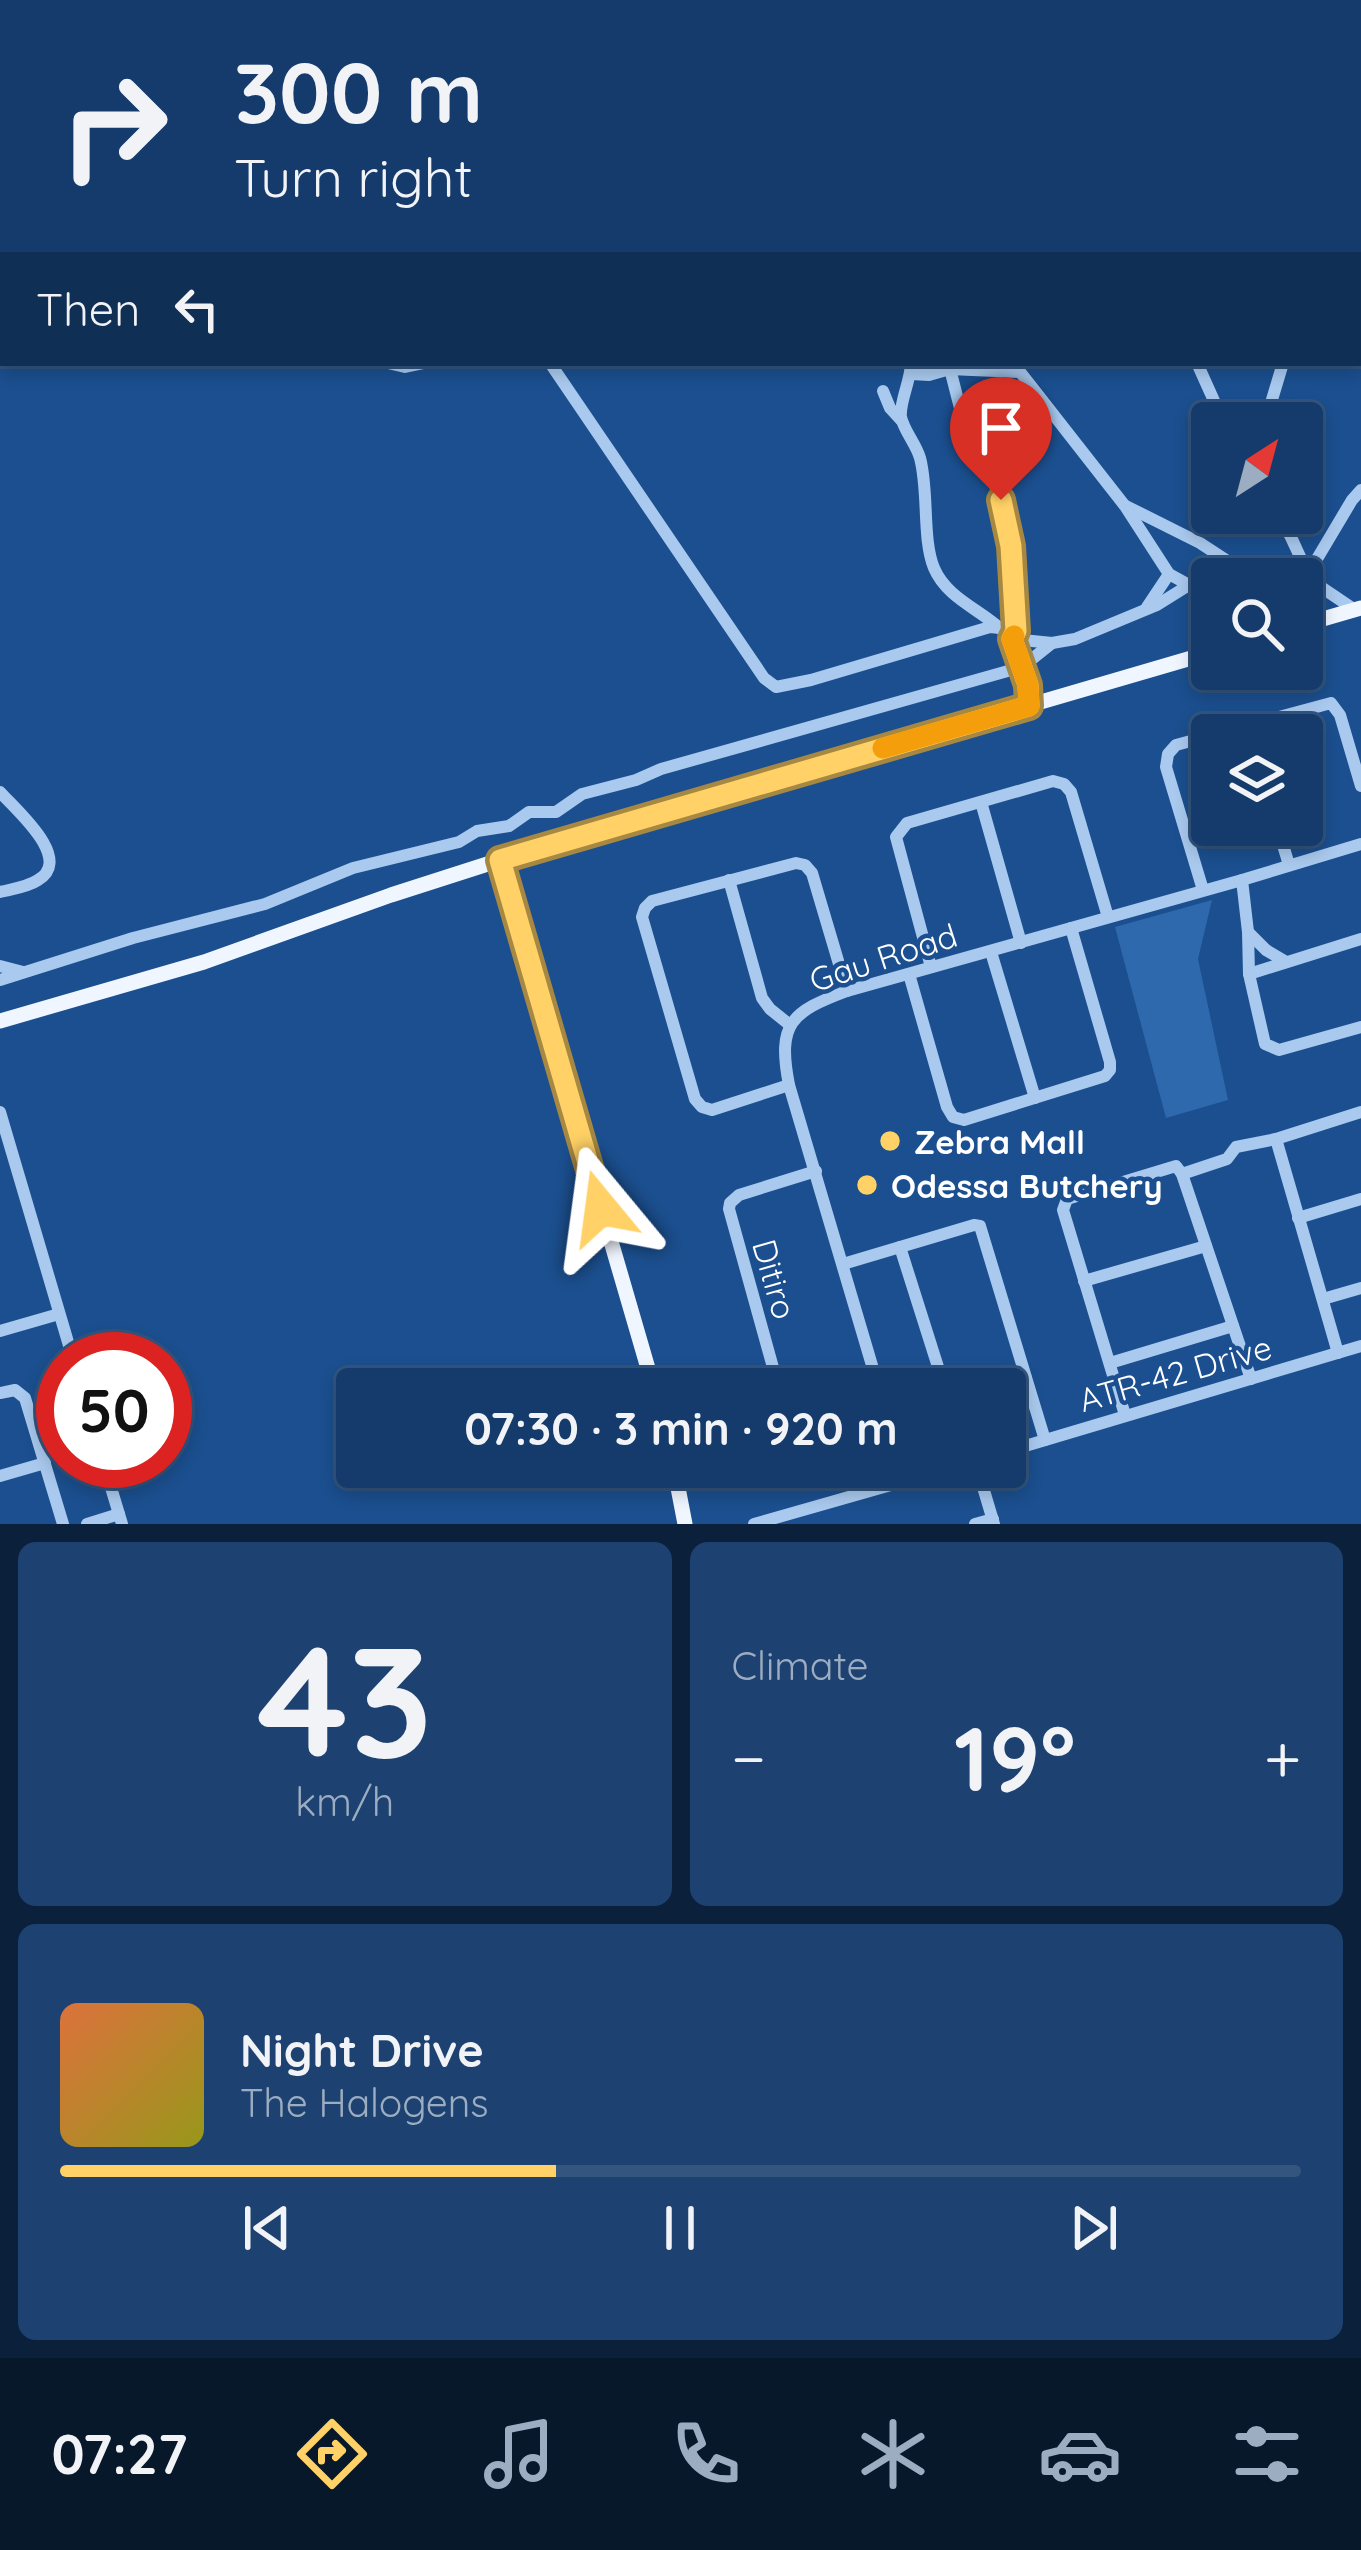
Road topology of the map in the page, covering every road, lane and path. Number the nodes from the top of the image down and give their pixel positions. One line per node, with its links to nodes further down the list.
1 (552, 366): 21 (street)
2 (950, 366): 5 (street); 6 (street); 22 (street)
3 (1198, 366): 8 (street)
4 (1282, 366): 9 (street)
5 (1016, 367): 12 (street)
6 (911, 368): 10 (street)
7 (883, 391): 10 (street)
8 (1215, 402)
9 (1271, 402)
10 (902, 421): 21 (street)
11 (1361, 490): 14 (street)
12 (1125, 506): 13 (street); 15 (street)
13 (1223, 558)
14 (1318, 558)
15 (1168, 574): 16 (street); 18 (street)
16 (1189, 586): 18 (street)
17 (1323, 588): 19 (street)
18 (1147, 607): 23 (street)
19 (1358, 609): 20 (main road)
20 (1323, 619)
21 (1000, 628): 22 (street)
22 (1012, 639): 23 (street); 25 (street)
23 (1052, 643): 25 (street)
24 (1191, 658): 26 (main road)
25 (1022, 667): 26 (street); 51 (street)
26 (1029, 706): 34 (main road)
27 (1292, 714): 29 (street)
28 (1191, 742): 40 (street)
29 (1361, 786)
30 (0, 792): 41 (street)
31 (981, 802): 42 (street); 46 (street); 50 (street)
32 (1361, 844): 35 (street, Gau Road)
33 (1283, 846): 35 (street)
34 (500, 860): 36 (main road); 39 (main road)
35 (1288, 865): 38 (street, Gau Road)
36 (472, 869): 39 (main road); 56 (main road)
37 (729, 880): 55 (street); 57 (street); 59 (street)
38 (1242, 880): 40 (street, Gau Road); 44 (street)
39 (508, 890): 82 (main road)
40 (1203, 890): 42 (street, Gau Road)
41 (0, 892)
42 (1108, 917): 43 (street, Gau Road)
43 (1071, 928): 46 (street, Gau Road); 60 (street)
44 (1248, 932): 48 (street); 53 (street)
45 (1361, 940): 48 (street)
46 (1021, 943): 47 (street, Gau Road)
47 (991, 952): 50 (street, Gau Road); 60 (street)
48 (1286, 962): 53 (street)
49 (0, 967): 51 (street)
50 (931, 968): 52 (street, Gau Road)
51 (24, 973): 54 (street)
52 (909, 974): 55 (street, Gau Road); 60 (street)
53 (1250, 974): 58 (street)
54 (0, 980)
55 (847, 991): 57 (street, Gau Road)
56 (5, 1022)
57 (790, 1025): 59 (street, Gau Road)
58 (1361, 1027)
59 (789, 1085): 65 (street, Gau Road)
60 (1036, 1098)
61 (0, 1112): 64 (street)
62 (1361, 1112): 63 (street)
63 (1276, 1138): 66 (street); 68 (street)
64 (7, 1162): 75 (street)
65 (816, 1171): 71 (street, Gau Road); 83 (street, Ditiro)
66 (1182, 1174): 69 (street); 72 (street)
67 (1361, 1199): 68 (street)
68 (1298, 1218): 74 (street)
69 (1206, 1246): 72 (street); 76 (street)
70 (900, 1247): 71 (street); 85 (street); 86 (street)
71 (843, 1264): 84 (street, Gau Road)
72 (1084, 1281): 81 (street)
73 (1361, 1288): 74 (street)
74 (1323, 1299): 80 (street)
75 (59, 1314): 77 (street); 78 (street)
76 (1233, 1326): 81 (street); 88 (street)
77 (0, 1331)
78 (65, 1332)
79 (1361, 1346): 80 (street, ATR-42 Drive)
80 (1338, 1353): 88 (street, ATR-42 Drive)
81 (1110, 1363): 90 (street)
82 (647, 1368)
83 (772, 1368)
84 (873, 1368)
85 (938, 1368)
86 (1023, 1368)
87 (1026, 1378): 92 (street)
88 (1250, 1379): 90 (street, ATR-42 Drive)
89 (0, 1393): 91 (street)
90 (1125, 1415): 92 (street, ATR-42 Drive)
91 (36, 1432)
92 (1045, 1440): 93 (street, ATR-42 Drive)
93 (1026, 1446)
94 (36, 1466): 95 (street)
95 (0, 1476)
96 (52, 1488): 103 (street)
97 (112, 1488): 101 (street)
98 (678, 1488): 105 (main road)
99 (863, 1488): 106 (street)
100 (983, 1488): 102 (street)
101 (121, 1519): 104 (street)
102 (993, 1521): 107 (street)
103 (63, 1524)
104 (87, 1524)
105 (685, 1524)
106 (754, 1524)
107 (975, 1524)

